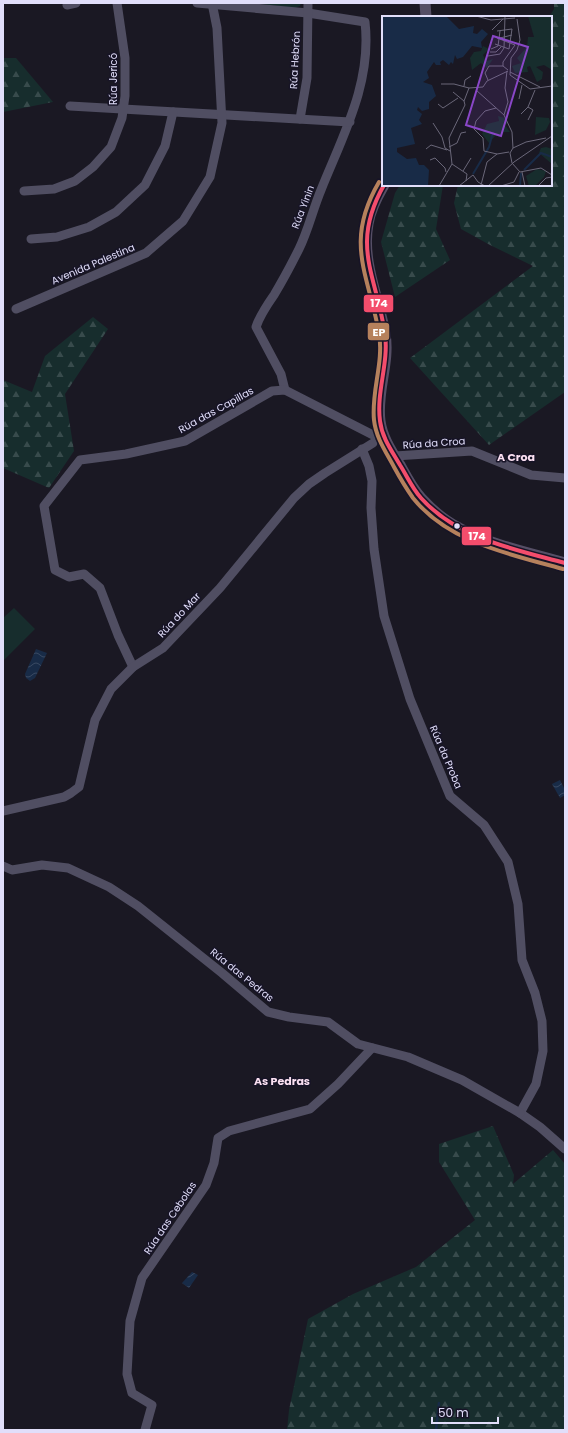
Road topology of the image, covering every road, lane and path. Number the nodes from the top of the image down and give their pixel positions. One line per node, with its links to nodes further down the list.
1 (117, 3): 9 (street, Rúa Jericó)
2 (197, 3): 5 (street)
3 (308, 3): 6 (street, Rúa Hebrón)
4 (425, 3): 7 (main road)
5 (212, 4): 6 (street); 11 (street, Avenida Palestina)
6 (308, 13): 12 (street, Rúa Hebrón); 13 (street, Rúa Yinin)
7 (426, 16)
8 (70, 106): 9 (street)
9 (124, 108): 10 (street); 15 (street, Rúa Jericó)
10 (173, 112): 11 (street); 16 (street)
11 (221, 114): 12 (street); 17 (street, Avenida Palestina)
12 (300, 119): 13 (street)
13 (350, 122): 18 (street, Rúa Yinin)
14 (383, 186): 19 (main road)
15 (24, 191)
16 (31, 239)
17 (16, 309)
18 (285, 390): 19 (street); 25 (street, Rúa das Capillas)
19 (376, 436): 20 (main road); 20 (street); 21 (street, Rúa do Mar)
20 (388, 444): 22 (main road)
21 (362, 449): 25 (street, Rúa do Mar); 29 (street, Rúa da Proba)
22 (395, 456): 23 (street, Rúa da Croa); 24 (main road)
23 (565, 478)
24 (565, 563)
25 (133, 667): 26 (street, Rúa do Mar)
26 (3, 811)
27 (3, 866): 28 (street, Rúa das Pedras)
28 (372, 1048): 29 (street, Rúa das Pedras); 31 (street, Rúa das Cebolas)
29 (520, 1113): 30 (street)
30 (565, 1149)
31 (145, 1430)

